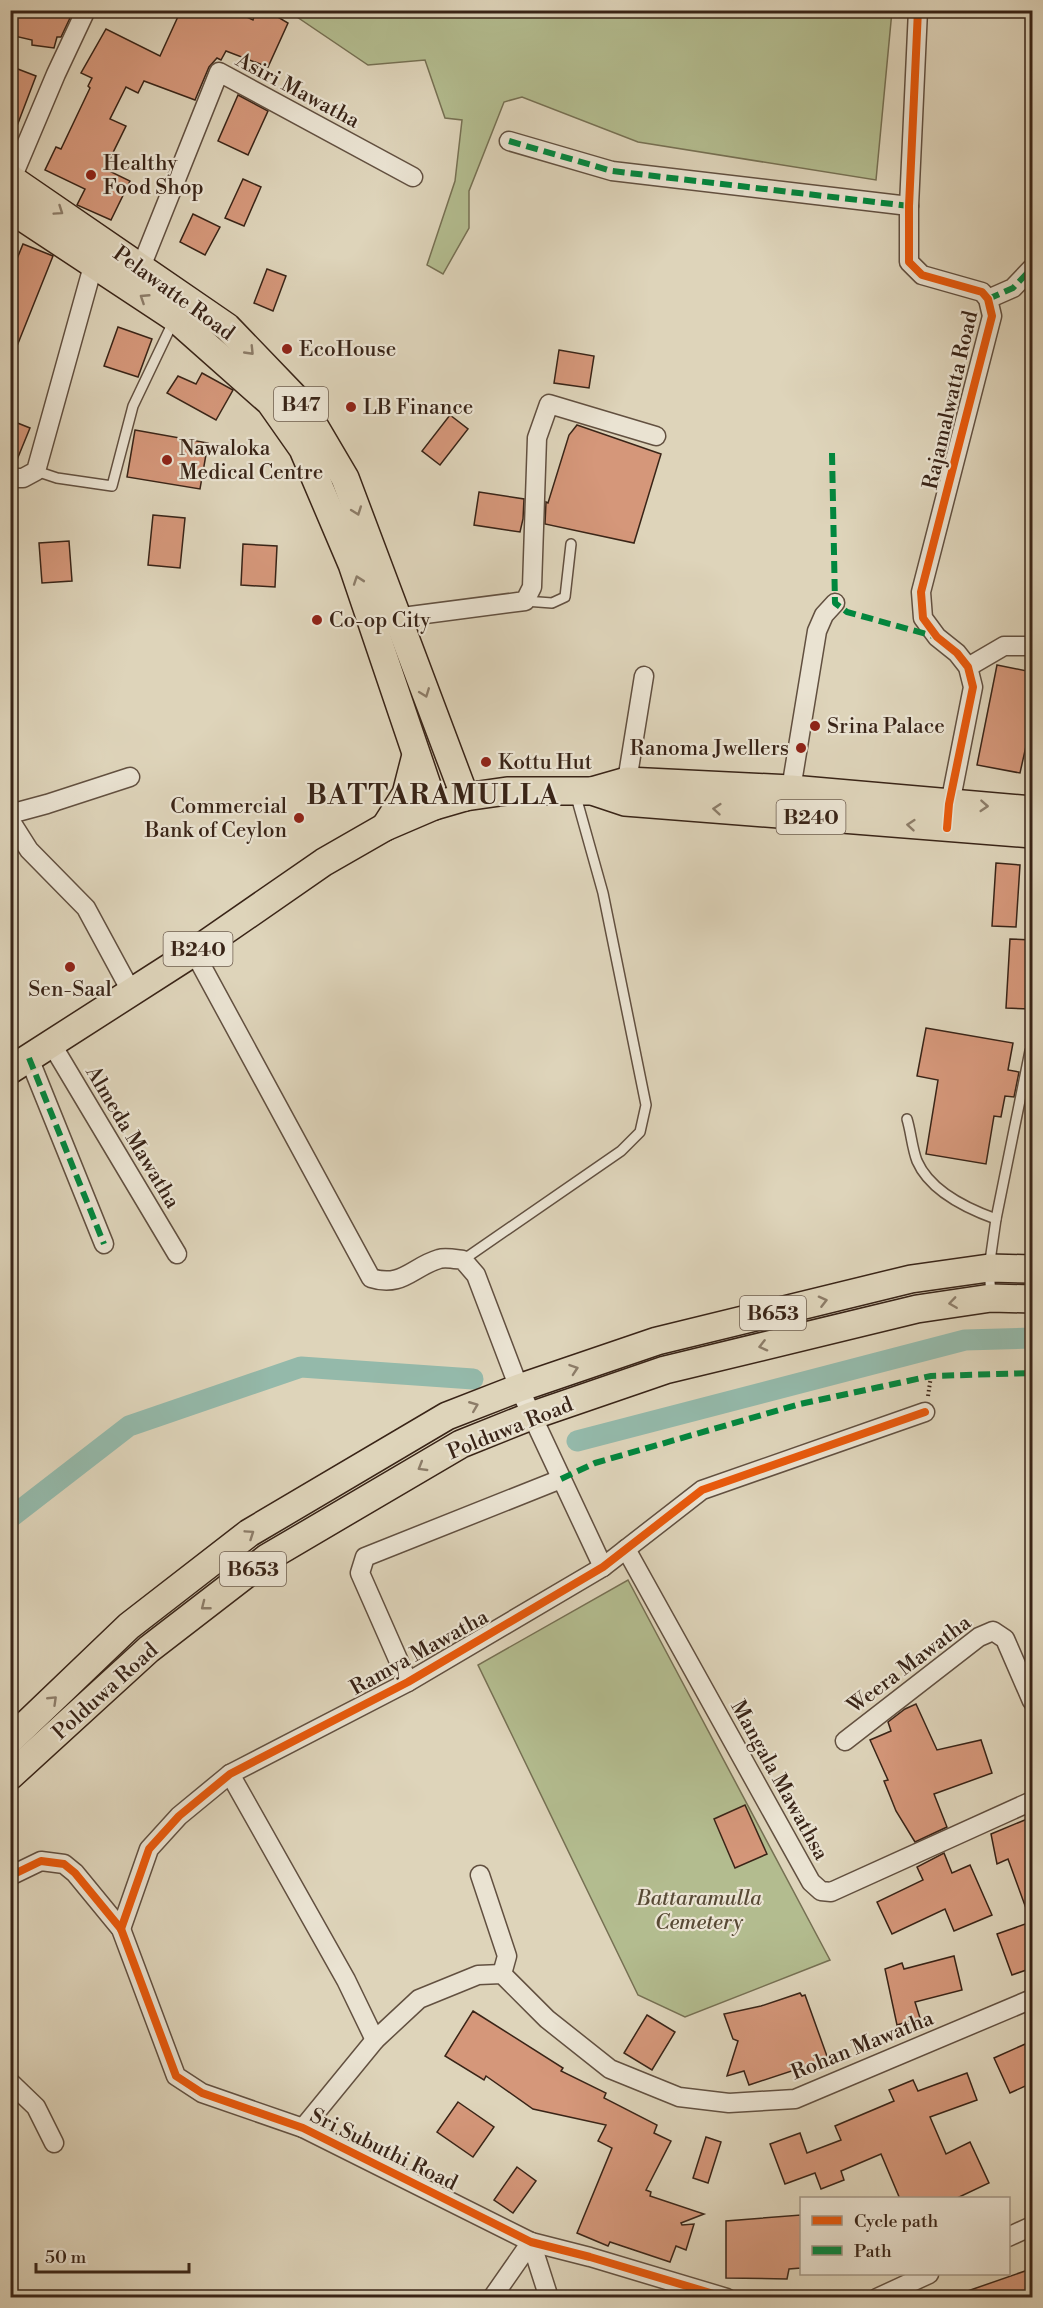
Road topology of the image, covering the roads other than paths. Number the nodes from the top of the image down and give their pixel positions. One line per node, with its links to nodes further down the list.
1 (86, 10): 5 (street)
2 (918, 10): 6 (street, Rajamalwatta Road)
3 (509, 141): 6 (street)
4 (413, 177): 9 (street, Asiri Mawatha)
5 (11, 180): 9 (main road, Pelawatte Road / B47, one-way to 9)
6 (909, 206): 11 (street, Rajamalwatta Road)
7 (10, 209): 8 (main road, Pelawatte Road / B47)
8 (93, 266): 12 (main road, Pelawatte Road / B47, one-way to 8); 14 (street)
9 (141, 267): 19 (main road, Pelawatte Road / B47, one-way to 19)
10 (1032, 268): 11 (street)
11 (988, 299): 21 (street, Rajamalwatta Road)
12 (175, 318): 14 (lane); 19 (main road, Pelawatte Road / B47, one-way to 12)
13 (656, 436): 17 (street)
14 (36, 471): 15 (street)
15 (10, 478)
16 (571, 544): 17 (lane)
17 (525, 601): 19 (street)
18 (835, 603): 27 (street)
19 (384, 619): 23 (main road, Pelawatte Road / B47, one-way to 23); 24 (main road, Pelawatte Road / B47)
20 (1032, 646): 21 (street)
21 (968, 667): 34 (street)
22 (644, 676): 26 (street)
23 (444, 745): 28 (main road, B47); 30 (main road, Pelawatte Road / B47)
24 (416, 754): 31 (main road, Pelawatte Road / B47); 36 (main road)
25 (130, 777): 33 (street)
26 (627, 781): 27 (main road, B240); 29 (main road, B240)
27 (791, 789): 34 (main road, B240)
28 (507, 791): 29 (main road, B240); 30 (main road, B240)
29 (583, 791): 34 (main road, B240, one-way to 29); 46 (lane)
30 (465, 797): 31 (main road, B240)
31 (434, 806): 36 (main road, B240)
32 (1032, 810): 34 (main road, B240, one-way to 32)
33 (10, 814)
34 (948, 816): 37 (main road, B240)
35 (10, 820): 39 (street)
36 (386, 827): 38 (main road, B240)
37 (1032, 834)
38 (194, 952): 39 (main road, B240); 46 (street)
39 (132, 993): 41 (main road, B240)
40 (1032, 1048): 43 (lane)
41 (24, 1059): 44 (street); 45 (street, Almeda Mawatha)
42 (908, 1119): 43 (lane)
43 (996, 1219): 47 (lane)
44 (104, 1244)
45 (177, 1254)
46 (463, 1260): 51 (street)
47 (988, 1268): 48 (main road, Polduwa Road / B653); 49 (lane); 51 (main road, Polduwa Road / B653, one-way to 47)
48 (1032, 1269)
49 (991, 1298): 50 (main road, Polduwa Road / B653); 53 (main road, Polduwa Road / B653, one-way to 53)
50 (1032, 1299)
51 (519, 1388): 53 (street); 59 (main road, Polduwa Road / B653, one-way to 51)
52 (925, 1412): 55 (street, Ramya Mawatha)
53 (531, 1416): 54 (street); 62 (main road, Polduwa Road / B653, one-way to 62)
54 (561, 1479): 56 (street); 57 (street)
55 (626, 1549): 56 (street, Ramya Mawatha); 63 (street, Mangala Mawathsa)
56 (603, 1568): 57 (street, Ramya Mawatha)
57 (408, 1682): 61 (street, Ramya Mawatha)
58 (1032, 1701): 60 (street, Weera Mawatha)
59 (10, 1740)
60 (845, 1741)
61 (230, 1774): 66 (street, Ramya Mawatha); 69 (street)
62 (10, 1776)
63 (1032, 1801)
64 (480, 1875): 67 (street)
65 (10, 1876): 66 (street)
66 (121, 1929): 71 (street, Sri Subuthi Road)
67 (502, 1974): 68 (street, Rohan Mawatha); 69 (street)
68 (1032, 1999)
69 (375, 2040): 71 (street)
70 (10, 2082): 72 (street)
71 (303, 2128): 75 (street, Sri Subuthi Road)
72 (54, 2143)
73 (1032, 2226): 74 (street)
74 (1010, 2236)
75 (531, 2242): 77 (street); 78 (street); 79 (street, Sri Subuthi Road)
76 (927, 2275): 80 (street)
77 (492, 2298)
78 (549, 2298)
79 (727, 2298)
80 (877, 2298)

